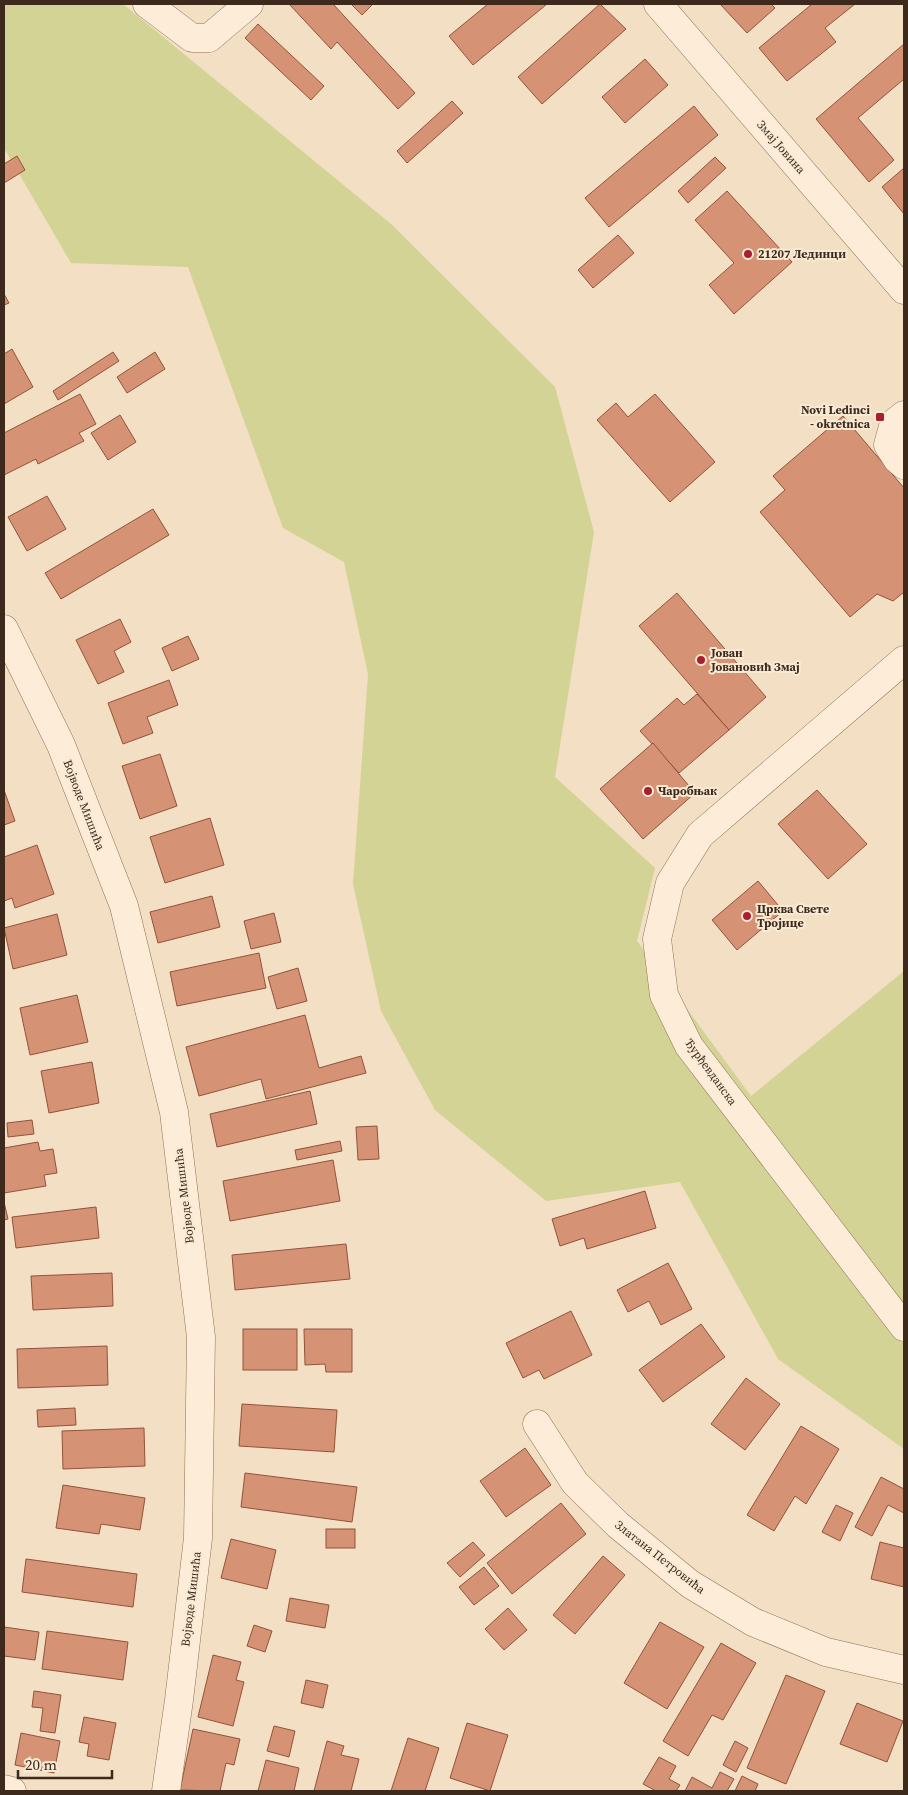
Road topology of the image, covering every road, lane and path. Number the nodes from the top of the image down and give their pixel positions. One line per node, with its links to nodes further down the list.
1 (147, 4): 2 (street)
2 (249, 4)
3 (658, 4): 4 (street, Змај Јовина)
4 (904, 290)
5 (904, 415): 6 (street)
6 (904, 464)
7 (4, 629): 14 (street, Војводе Мишића)
8 (904, 660): 9 (street, Ђурђевданска)
9 (904, 1327)
10 (537, 1424): 11 (street, Златана Петровића)
11 (904, 1670)
12 (4, 1790): 13 (street)
13 (12, 1791)
14 (166, 1791)

